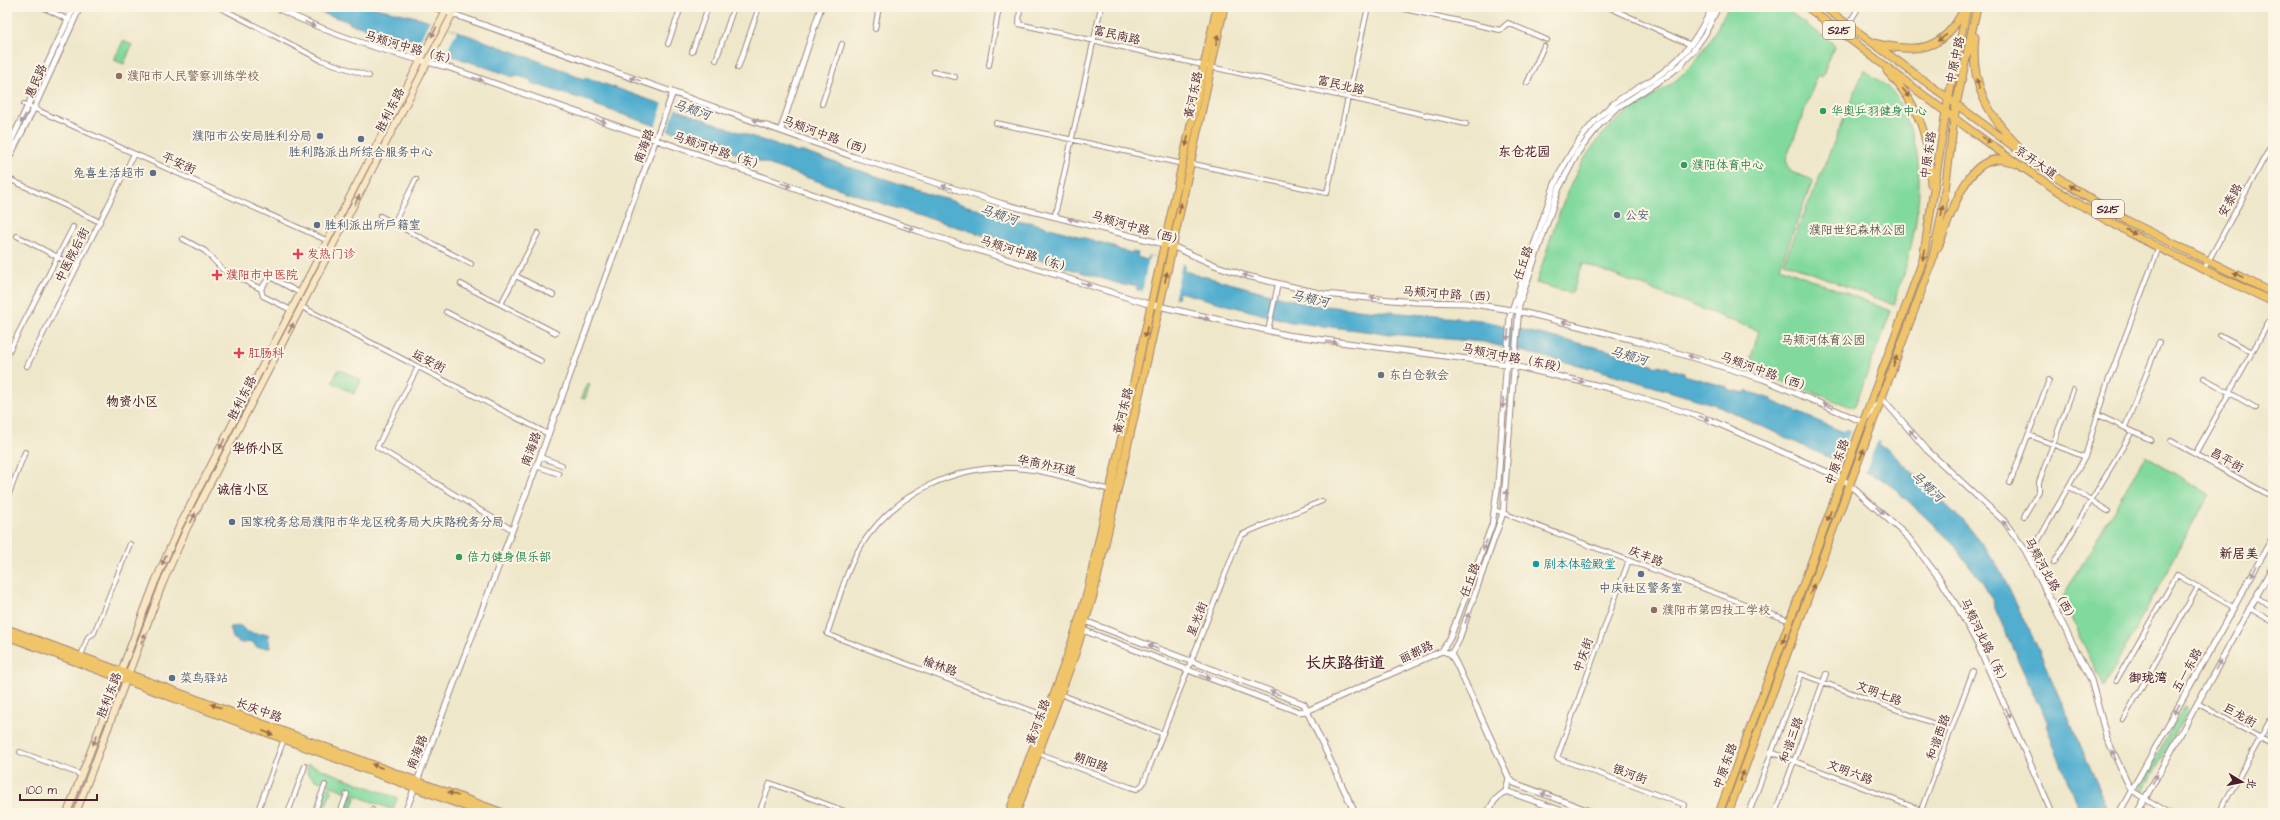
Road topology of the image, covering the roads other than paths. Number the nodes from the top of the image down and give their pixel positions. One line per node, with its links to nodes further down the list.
1 (42, 7): 31 (street)
2 (74, 7): 31 (street, 惠民路)
3 (80, 7): 31 (street, 惠民路)
4 (219, 7): 50 (street)
5 (275, 7): 43 (street, 马颊河中路（东）, one-way to 43)
6 (433, 7): 29 (street, 马颊河中路（西）)
7 (456, 7): 30 (main road, 胜利东路)
8 (681, 7): 37 (street)
9 (708, 7): 41 (street)
10 (734, 7): 44 (street)
11 (759, 7): 48 (street)
12 (821, 7): 63 (street)
13 (879, 7): 33 (street)
14 (1000, 7): 46 (street)
15 (1020, 7): 34 (street, 富民南路)
16 (1101, 7): 34 (street)
17 (1217, 7): 47 (main road, 黄河东路)
18 (1224, 7): 47 (main road, 黄河东路, one-way to 18)
19 (1368, 7): 54 (street)
20 (1395, 7): 35 (street)
21 (1608, 7): 39 (street)
22 (1713, 7): 39 (street, 任丘路)
23 (1718, 7): 109 (street, 任丘路)
24 (1807, 7): 42 (main road, 京开大道 / S215)
25 (1824, 7): 32 (main road, 京开大道 / S215)
26 (1859, 7): 32 (street)
27 (1966, 7): 36 (main road, one-way to 36); 55 (main road, 中原中路)
28 (1977, 7): 57 (main road, 中原中路); 69 (main road, one-way to 28)
29 (445, 11): 30 (street, 马颊河中路（西）); 43 (main road, 胜利东路, one-way to 43)
30 (452, 16): 45 (main road, 胜利东路); 53 (street, 马颊河中路（西）, one-way to 30)
31 (71, 21): 58 (street, 惠民路)
32 (1848, 25): 36 (main road, 京开大道 / S215)
33 (875, 29)
34 (1094, 40): 47 (street, 富民南路); 65 (street)
35 (1546, 40)
36 (1870, 42): 55 (main road, 京开大道 / S215)
37 (668, 44)
38 (842, 44): 56 (street)
39 (1691, 45): 108 (street, 任丘路)
40 (1544, 46): 52 (street)
41 (692, 52)
42 (1870, 54): 59 (main road, 京开大道 / S215); 76 (main road, one-way to 76)
43 (420, 60): 45 (street, 马颊河中路（东）); 85 (main road, 胜利东路)
44 (716, 60)
45 (427, 63): 64 (street, 马颊河中路（东）, one-way to 64); 106 (main road, 胜利东路, one-way to 45)
46 (989, 65)
47 (1208, 66): 54 (street, 富民北路); 71 (main road, 黄河东路); 72 (main road, 黄河东路, one-way to 72)
48 (738, 68)
49 (934, 72): 51 (street)
50 (369, 76)
51 (955, 76)
52 (1527, 83)
53 (674, 92): 63 (street, 马颊河中路（西）, one-way to 53); 64 (street, 南海路)
54 (1348, 97): 62 (street, 富民北路); 71 (street)
55 (1948, 98): 57 (main road, 京开大道 / S215); 59 (main road, 中原中路)
56 (822, 104)
57 (1956, 105): 60 (main road, 中原中路); 69 (main road, 京开大道 / S215)
58 (29, 106): 67 (street, 惠民路, one-way to 67); 68 (street, 平安街); 70 (street, 惠民路)
59 (1946, 111): 60 (main road, 京开大道 / S215); 76 (main road, 中原东路)
60 (1954, 118): 74 (main road, 京开大道 / S215, one-way to 74); 91 (main road, 中原东路, one-way to 60)
61 (996, 123): 65 (street)
62 (1466, 124)
63 (781, 129): 77 (street, 马颊河中路（西）, one-way to 63)
64 (657, 140): 105 (street, 马颊河中路（东）, one-way to 105); 132 (street, 南海路)
65 (1072, 140): 72 (street); 77 (street)
66 (2273, 142): 90 (street, 安泰路)
67 (7, 150)
68 (134, 154): 79 (street, 中医院后街); 85 (street, 平安街)
69 (2032, 160): 90 (main road, 京开大道 / S215, one-way to 69)
70 (7, 162)
71 (1190, 163): 72 (street); 87 (main road, 黄河东路, one-way to 71)
72 (1182, 164): 86 (main road, 黄河东路)
73 (7, 178): 79 (street)
74 (2039, 178): 88 (main road, 京开大道 / S215, one-way to 88); 91 (main road)
75 (416, 179): 80 (street)
76 (1932, 202): 130 (main road, 中原东路, one-way to 130)
77 (1055, 215): 86 (street, 马颊河中路（西）, one-way to 77)
78 (380, 216): 80 (street)
79 (100, 222): 93 (street, 中医院后街)
80 (394, 223): 92 (street)
81 (73, 227): 89 (street)
82 (538, 233): 95 (street)
83 (17, 236): 89 (street)
84 (183, 239): 98 (street)
85 (326, 240): 99 (main road, 胜利东路)
86 (1164, 244): 87 (street, 马颊河中路（西）); 101 (main road, 黄河东路)
87 (1172, 246): 97 (street, 马颊河中路（西）, one-way to 87); 101 (main road, 黄河东路, one-way to 87)
88 (2159, 247): 94 (main road, 京开大道 / S215); 129 (street)
89 (58, 257): 93 (street); 117 (street)
90 (2208, 261): 94 (street, 安泰路); 100 (main road, 京开大道 / S215, one-way to 90)
91 (1932, 262): 127 (main road, 中原东路, one-way to 91)
92 (471, 264)
93 (77, 267): 120 (street, 中医院后街)
94 (2204, 268): 103 (main road, 京开大道 / S215)
95 (516, 276): 102 (street); 104 (street)
96 (461, 284): 104 (street)
97 (1278, 287): 108 (street, 马颊河中路（西）, one-way to 97); 112 (street)
98 (261, 289): 99 (street); 107 (street)
99 (300, 293): 107 (main road, 胜利东路)
100 (2273, 293)
101 (1158, 294): 105 (main road, 黄河东路)
102 (553, 295)
103 (2273, 302)
104 (501, 304): 113 (street)
105 (1155, 306): 112 (street, 马颊河中路（东段）, one-way to 112); 149 (main road, 黄河东路, one-way to 149); 170 (main road, 黄河东路)
106 (302, 307): 122 (street, 运安街); 184 (main road, 胜利东路, one-way to 106)
107 (290, 310): 184 (main road, 胜利东路, one-way to 184)
108 (1511, 310): 109 (street, 马颊河中路（西）); 119 (street, 任丘路, one-way to 119)
109 (1518, 311): 121 (street, 任丘路); 130 (street, 马颊河中路（西）, one-way to 109)
110 (446, 312): 118 (street)
111 (2273, 315): 116 (street)
112 (1268, 331): 119 (street, 马颊河中路（东段）, one-way to 119)
113 (556, 333)
114 (2220, 335): 116 (street)
115 (2159, 342): 131 (street)
116 (2252, 352): 126 (street)
117 (7, 355)
118 (541, 361)
119 (1505, 364): 121 (street, 马颊河中路（东段）); 154 (street, 任丘路, one-way to 154)
120 (27, 366)
121 (1514, 366): 145 (street, 马颊河中路（东段）, one-way to 145); 156 (street, 任丘路, one-way to 121)
122 (418, 367): 132 (street, 运安街); 158 (street)
123 (2204, 378): 126 (street)
124 (2049, 380): 133 (street)
125 (2073, 390): 137 (street)
126 (2230, 392): 128 (street); 139 (street)
127 (1882, 398): 130 (street); 147 (main road, 中原东路, one-way to 127); 161 (street, 马颊河北路（西）, one-way to 127)
128 (2256, 408)
129 (2098, 415): 131 (street); 141 (street)
130 (1863, 422): 145 (main road, 中原东路)
131 (2125, 427): 135 (street)
132 (548, 434): 140 (street, 南海路)
133 (2029, 435): 137 (street); 146 (street)
134 (2130, 435): 152 (street)
135 (2151, 440)
136 (2171, 441): 139 (street, 昌平街)
137 (2053, 444): 141 (street); 157 (street)
138 (26, 452): 151 (street)
139 (2195, 454): 150 (street, 昌平街)
140 (540, 457): 142 (street); 143 (street, 南海路)
141 (2085, 457): 148 (street)
142 (562, 465)
143 (536, 466): 144 (street); 158 (street, 南海路)
144 (559, 474)
145 (1843, 480): 147 (street, 马颊河中路（东段）); 171 (main road, 中原东路, one-way to 171)
146 (2010, 483)
147 (1850, 486): 236 (main road, 中原东路, one-way to 147); 239 (street, 马颊河北路（东）, one-way to 239)
148 (2070, 487): 152 (street); 161 (street)
149 (1111, 490): 170 (main road, 黄河东路); 175 (street, 华商外环道)
150 (2273, 497)
151 (7, 499)
152 (2092, 500): 155 (street); 163 (street)
153 (1322, 501): 180 (street, 星光街)
154 (1495, 510): 156 (street, 庆丰路); 177 (street, 任丘路, one-way to 177)
155 (2108, 511)
156 (1503, 513): 162 (street, 庆丰路); 178 (street, 任丘路, one-way to 156)
157 (2024, 516)
158 (511, 529): 206 (street, 南海路)
159 (2273, 537): 168 (street, 五一东路, one-way to 168)
160 (130, 544): 179 (street)
161 (2029, 557): 210 (street, 马颊河北路（西）, one-way to 161)
162 (1629, 560): 171 (street, 庆丰路); 201 (street, 中庆街)
163 (2054, 563)
164 (2273, 566): 166 (street, 五一东路)
165 (2198, 587): 168 (street); 185 (street); 192 (street)
166 (2256, 597): 167 (street); 169 (street, 五一东路)
167 (2273, 607)
168 (2233, 608): 210 (street, 五一东路, one-way to 210)
169 (2249, 608): 172 (street); 188 (street, 五一东路, one-way to 169)
170 (1083, 620): 173 (main road, 黄河东路); 180 (street, one-way to 170)
171 (1790, 621): 235 (main road, 中原东路, one-way to 235)
172 (2273, 622)
173 (1080, 629): 181 (street); 187 (main road, 黄河东路); 191 (main road, 黄河东路)
174 (7, 630): 179 (main road, 长庆中路)
175 (827, 634): 191 (street, 榆林路)
176 (7, 636): 184 (main road, 长庆中路)
177 (1442, 651): 178 (street, 丽都路); 189 (street, 丽都路)
178 (1451, 654): 205 (street, 丽都路)
179 (81, 656): 184 (main road, 长庆中路)
180 (1192, 661): 181 (street, 星光街); 189 (street, one-way to 180)
181 (1188, 670): 189 (street, one-way to 189); 194 (street, 星光街)
182 (1973, 671): 193 (street, 和谐西路)
183 (1826, 674): 186 (street, 和谐三路)
184 (124, 676): 196 (main road, 长庆中路, one-way to 196); 204 (main road, 胜利东路, one-way to 204); 206 (main road, 长庆中路, one-way to 184); 216 (main road, 胜利东路)
185 (2116, 681)
186 (1823, 682): 193 (street, 文明七路); 199 (street, 文明七路); 202 (street, 和谐三路)
187 (1060, 694): 194 (street); 200 (main road, 黄河东路)
188 (2197, 703): 195 (street, 巨龙街); 212 (street, 五一东路, one-way to 188)
189 (1307, 711): 230 (street)
190 (2273, 715): 195 (street)
191 (1046, 716): 228 (main road, 黄河东路)
192 (2123, 720)
193 (1951, 730): 213 (street, 和谐西路)
194 (1163, 734): 208 (street, 星光街)
195 (2260, 738): 197 (street, 巨龙街); 242 (street)
196 (284, 739): 206 (main road, 长庆中路); 217 (street)
197 (2273, 745)
198 (20, 752): 204 (street)
199 (1771, 752): 202 (street, 文明六路); 237 (street)
200 (1038, 753): 208 (street, 朝阳路); 229 (main road, 黄河东路)
201 (1557, 758): 234 (street, 银河街)
202 (1794, 761): 213 (street, 文明六路); 238 (street, 和谐三路)
203 (305, 766): 218 (street)
204 (82, 775): 215 (main road, 胜利东路)
205 (1510, 778): 209 (street); 233 (street, one-way to 205)
206 (415, 784): 223 (street, 南海路); 224 (main road, 长庆中路); 225 (main road, 长庆中路, one-way to 206)
207 (325, 785): 219 (street)
208 (1137, 789)
209 (1506, 790): 231 (street); 232 (street)
210 (2131, 790): 212 (street); 214 (street, 五一东路)
211 (348, 794): 220 (street)
212 (2144, 799): 240 (street, 五一东路); 241 (street)
213 (1920, 811)
214 (2120, 812)
215 (67, 813)
216 (76, 813)
217 (257, 813)
218 (288, 813)
219 (314, 813)
220 (340, 813)
221 (368, 813): 222 (street)
222 (374, 813)
223 (405, 813)
224 (482, 813)
225 (503, 813)
226 (759, 813): 227 (street)
227 (850, 813)
228 (1009, 813)
229 (1016, 813)
230 (1355, 813)
231 (1487, 813)
232 (1568, 813)
233 (1595, 813)
234 (1688, 813)
235 (1719, 813)
236 (1728, 813)
237 (1749, 813)
238 (1776, 813)
239 (2052, 813)
240 (2136, 813)
241 (2170, 813)
242 (2219, 813)

